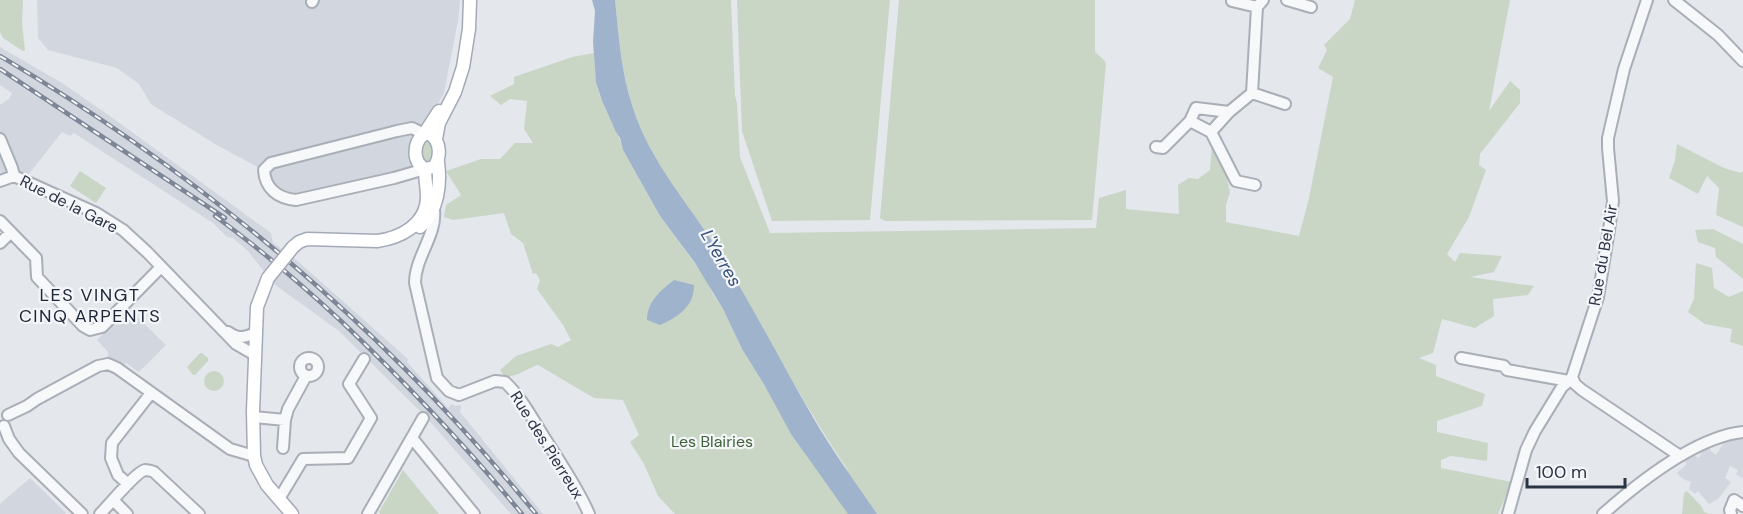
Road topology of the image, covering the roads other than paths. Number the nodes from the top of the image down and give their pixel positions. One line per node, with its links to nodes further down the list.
1 (464, 0): 15 (main road)
2 (470, 0): 15 (main road)
3 (1287, 0): 8 (street)
4 (1647, 0): 40 (street, Rue du Bel Air)
5 (1674, 0): 9 (street)
6 (1232, 1): 7 (street)
7 (1260, 4): 10 (street)
8 (1311, 7)
9 (1743, 61)
10 (1252, 93): 11 (street); 12 (street)
11 (1285, 104)
12 (1229, 112): 13 (street); 14 (street)
13 (1190, 120): 14 (street); 17 (street)
14 (1211, 132): 23 (street)
15 (430, 136): 18 (main road); 19 (main road); 21 (street)
16 (0, 139): 20 (street)
17 (1156, 147)
18 (438, 162): 19 (main road); 25 (main road)
19 (425, 169): 21 (street); 24 (main road)
20 (14, 176): 22 (street); 32 (street, Rue de la Gare)
21 (395, 178): 24 (street)
22 (0, 181)
23 (1255, 185)
24 (426, 189): 30 (main road)
25 (434, 210): 27 (main road); 29 (street)
26 (0, 221): 28 (street)
27 (416, 231): 29 (street); 30 (main road)
28 (11, 232): 31 (street); 32 (street)
29 (427, 240): 62 (street, Rue des Pierreux)
30 (363, 242): 34 (main road, bridge)
31 (0, 243)
32 (161, 267): 33 (street, Rue de la Gare)
33 (220, 326): 34 (street); 35 (street, Rue de la Gare)
34 (251, 335): 35 (street); 36 (main road)
35 (242, 349): 36 (street, Rue de la Gare)
36 (255, 355): 42 (main road)
37 (1461, 358): 40 (street)
38 (364, 359): 52 (street)
39 (306, 376): 45 (street)
40 (1571, 381): 50 (street); 63 (street)
41 (151, 393): 44 (street); 49 (street); 51 (street)
42 (253, 417): 45 (street); 49 (main road)
43 (423, 418): 47 (street)
44 (3, 420): 56 (street)
45 (285, 420): 48 (street)
46 (1743, 432): 50 (street)
47 (412, 438): 60 (street); 61 (street)
48 (283, 448)
49 (254, 456): 52 (main road)
50 (1680, 456): 64 (street)
51 (128, 484): 53 (street); 59 (street)
52 (279, 499): 55 (main road)
53 (113, 500): 57 (street); 58 (street)
54 (1743, 506): 65 (street)
55 (289, 513)
56 (82, 514)
57 (100, 514)
58 (127, 514)
59 (199, 514)
60 (368, 514)
61 (474, 514)
62 (589, 514)
63 (1508, 514)
64 (1603, 514)
65 (1731, 514)

